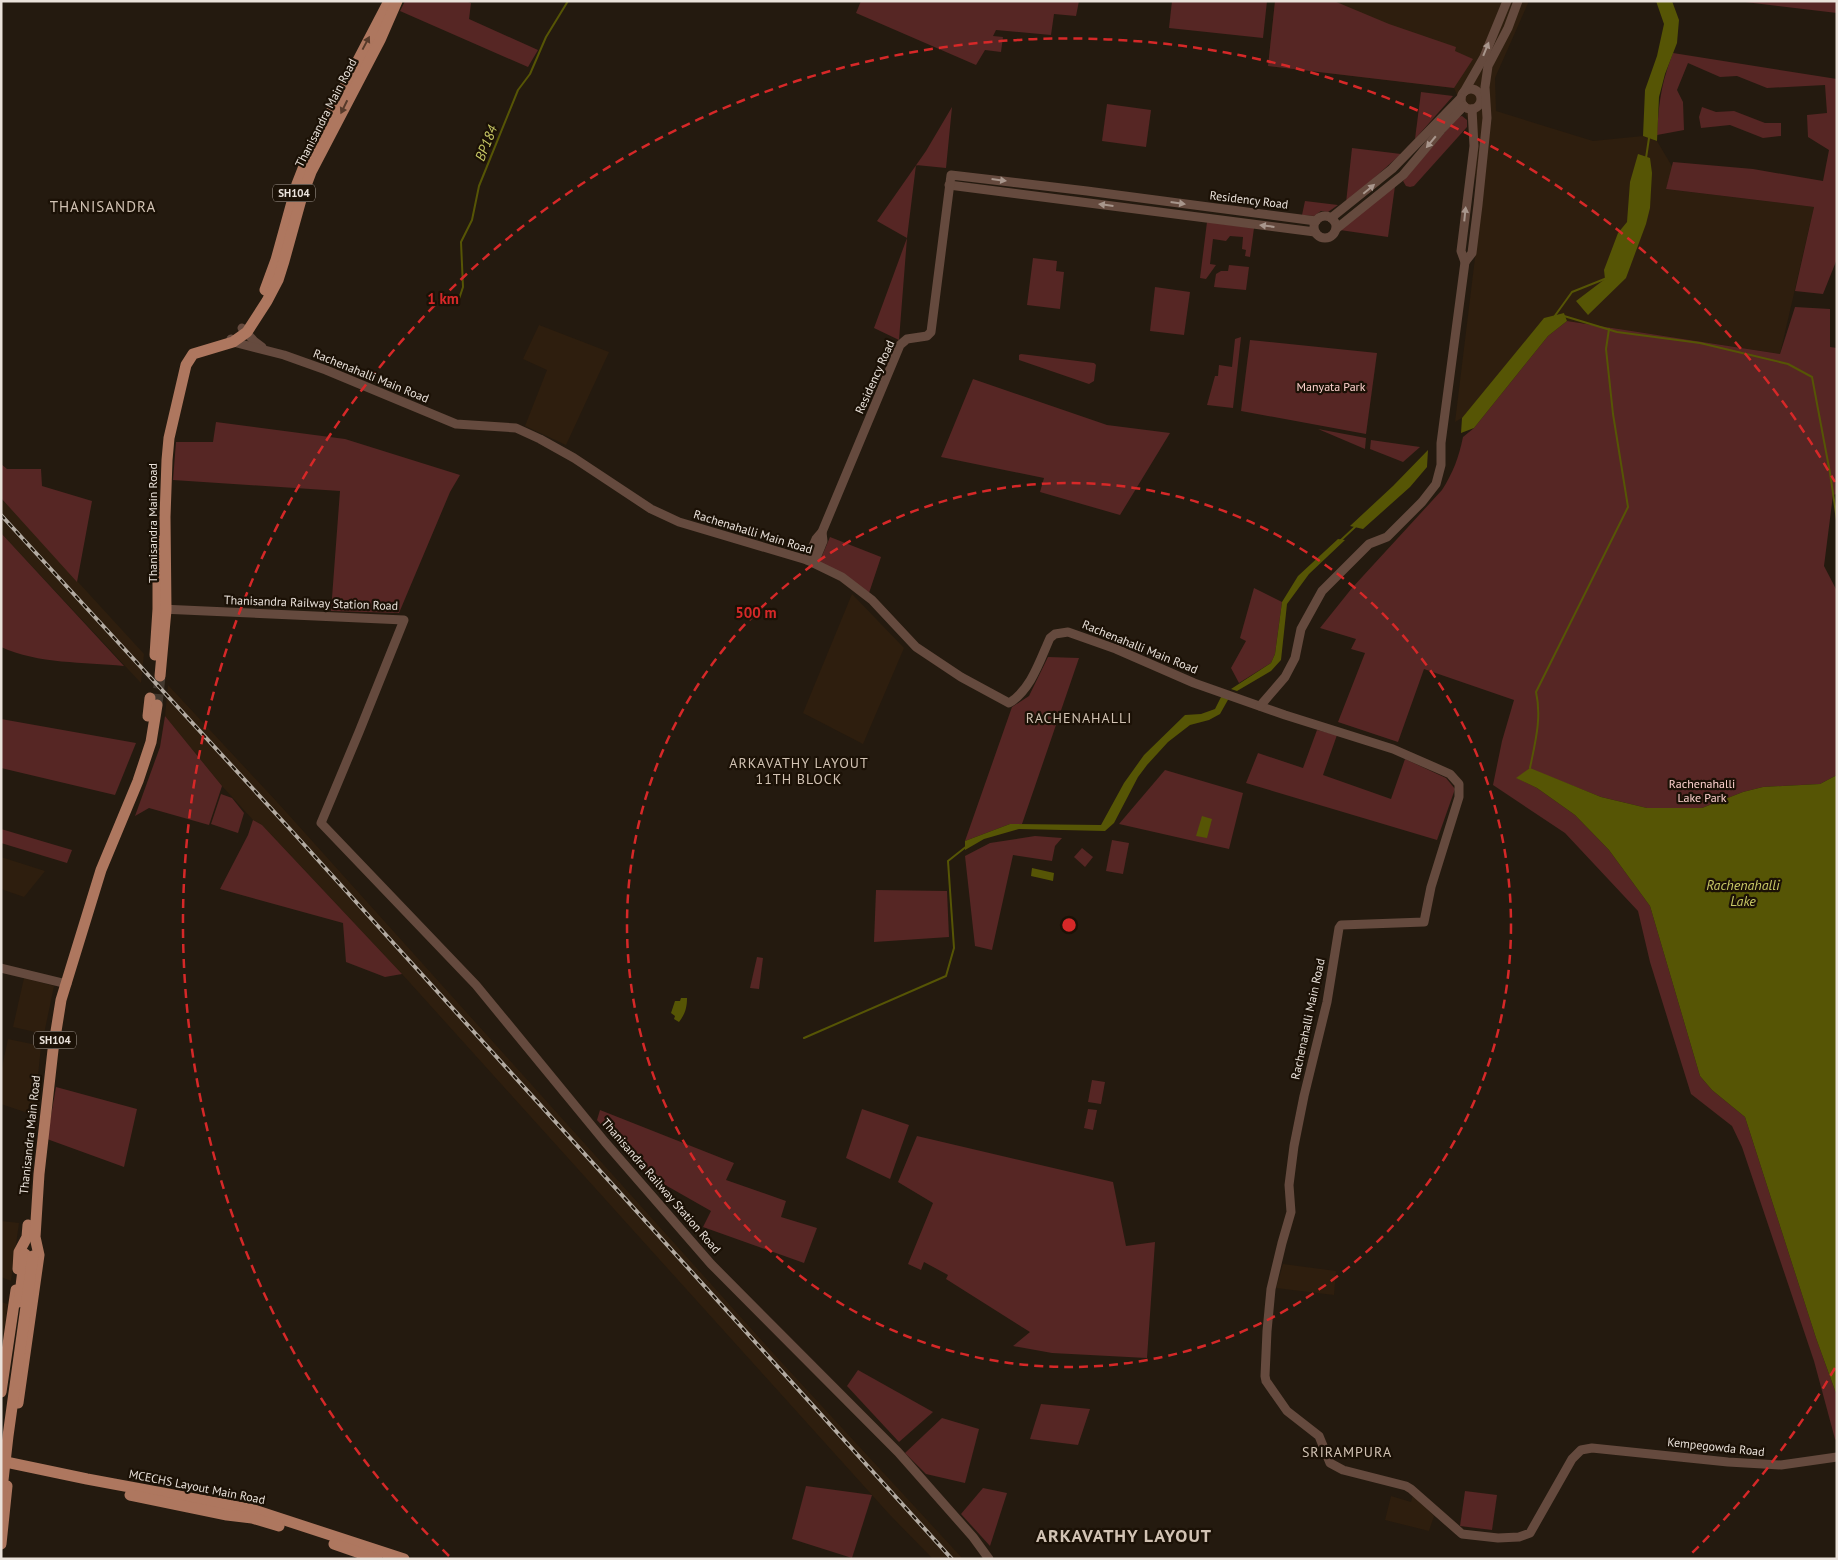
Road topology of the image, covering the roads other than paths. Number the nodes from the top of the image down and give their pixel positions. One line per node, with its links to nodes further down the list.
1 (389, 1): 21 (main road, Thanisandra Main Road / SH104, one-way to 1)
2 (397, 1): 21 (main road, Thanisandra Main Road / SH104, one-way to 21)
3 (1507, 1): 7 (street, one-way to 3)
4 (1518, 1): 5 (street)
5 (1488, 66): 6 (street); 8 (street)
6 (1478, 93): 7 (street); 7 (street)
7 (1468, 102): 8 (street); 16 (street, one-way to 7); 18 (street, one-way to 18); 20 (street, one-way to 7)
8 (1486, 118): 20 (street)
9 (949, 185): 10 (street, Residency Road, one-way to 10); 12 (street, Residency Road); 24 (street, Residency Road)
10 (1039, 185): 11 (street, Residency Road); 12 (street)
11 (1087, 191): 13 (street); 14 (street, Residency Road, one-way to 14)
12 (1038, 197): 13 (street, Residency Road)
13 (1086, 203): 15 (street, Residency Road, one-way to 13)
14 (1198, 206): 15 (street); 17 (street, Residency Road)
15 (1197, 217): 19 (street, Residency Road, one-way to 15)
16 (1330, 218): 17 (street); 18 (street)
17 (1316, 221): 19 (street)
18 (1336, 229): 19 (street)
19 (1315, 232)
20 (1465, 262): 28 (street)
21 (244, 330): 22 (main road, Thanisandra Main Road / SH104); 23 (street)
22 (232, 341): 23 (street, Rachenahalli Main Road); 25 (main road, Thanisandra Main Road / SH104)
23 (266, 350): 24 (street, Rachenahalli Main Road)
24 (810, 562): 28 (street, Rachenahalli Main Road)
25 (162, 609): 26 (main road, SH104); 44 (street, Thanisandra Railway Station Road)
26 (157, 675)
27 (154, 702): 30 (main road, Thanisandra Main Road / SH104)
28 (1260, 706): 37 (street, Rachenahalli Main Road)
29 (1, 968): 30 (street)
30 (63, 983): 31 (main road, Thanisandra Main Road / SH104)
31 (31, 1237): 32 (main road, SH104); 33 (main road, Thanisandra Main Road / SH104); 34 (main road, Thanisandra Main Road / SH104)
32 (29, 1255): 36 (main road, SH104, bridge); 40 (main road, SH104, bridge)
33 (15, 1296): 34 (main road); 35 (main road, Thanisandra Main Road / SH104)
34 (34, 1298): 39 (main road, Thanisandra Main Road / SH104)
35 (1, 1392)
36 (1, 1438)
37 (1592, 1448): 38 (street, Kempegowda Road)
38 (1837, 1457)
39 (8, 1465): 41 (main road, Thanisandra Main Road / SH104); 42 (main road, MCECHS Layout Main Road); 43 (main road, MCECHS Layout Main Road)
40 (1, 1498)
41 (1, 1544)
42 (378, 1559)
43 (404, 1559)
44 (988, 1559)

